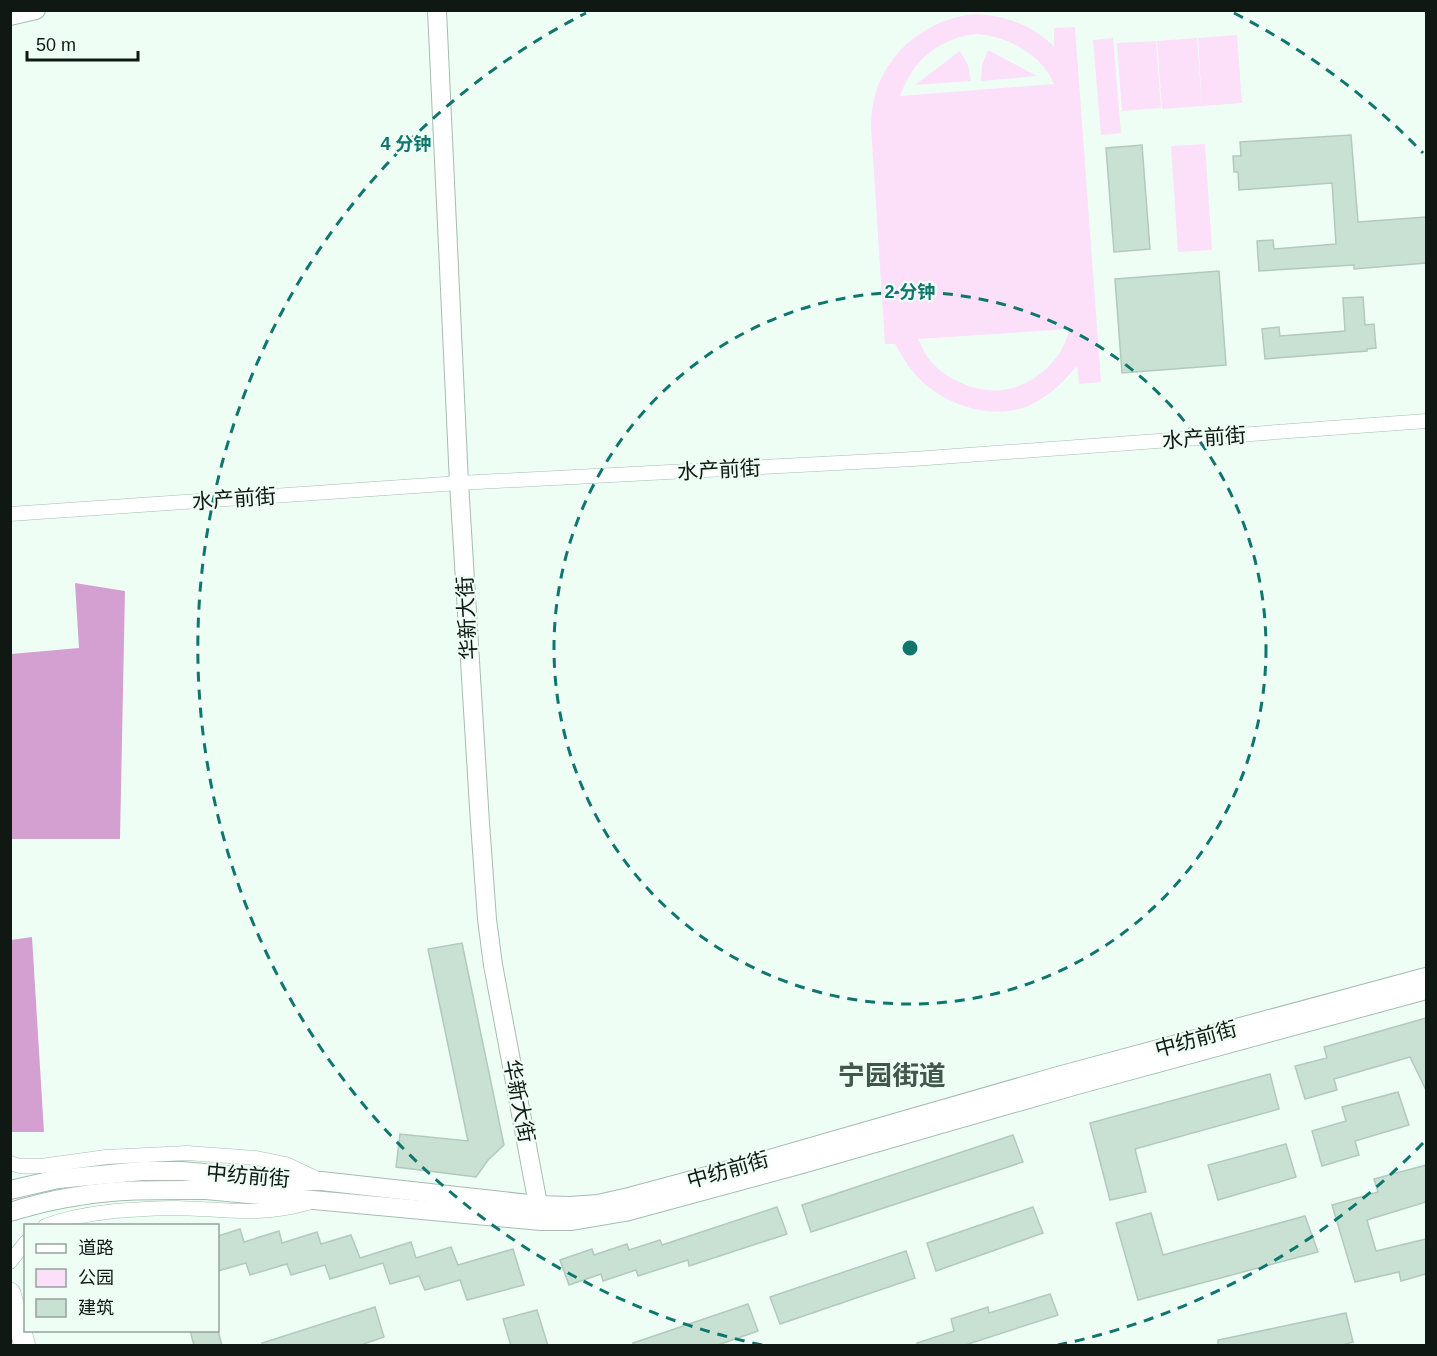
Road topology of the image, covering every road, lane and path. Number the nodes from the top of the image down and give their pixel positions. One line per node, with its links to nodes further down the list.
1 (36, 10): 3 (street)
2 (437, 10): 5 (street, 华新大街)
3 (10, 16)
4 (1426, 421): 5 (street, 水产前街)
5 (459, 483): 6 (street, 水产前街); 14 (street, 华新大街)
6 (10, 514)
7 (1426, 977): 14 (street, 中纺前街)
8 (1426, 990): 14 (street)
9 (10, 1163): 10 (street)
10 (321, 1181): 11 (street, 中纺前街); 14 (street, 中纺前街)
11 (10, 1190)
12 (317, 1201): 13 (street); 14 (street); 15 (street)
13 (10, 1212)
14 (539, 1213)
15 (50, 1224)
16 (24, 1244): 17 (street)
17 (10, 1262)
18 (10, 1293): 19 (main road)
19 (25, 1346)

